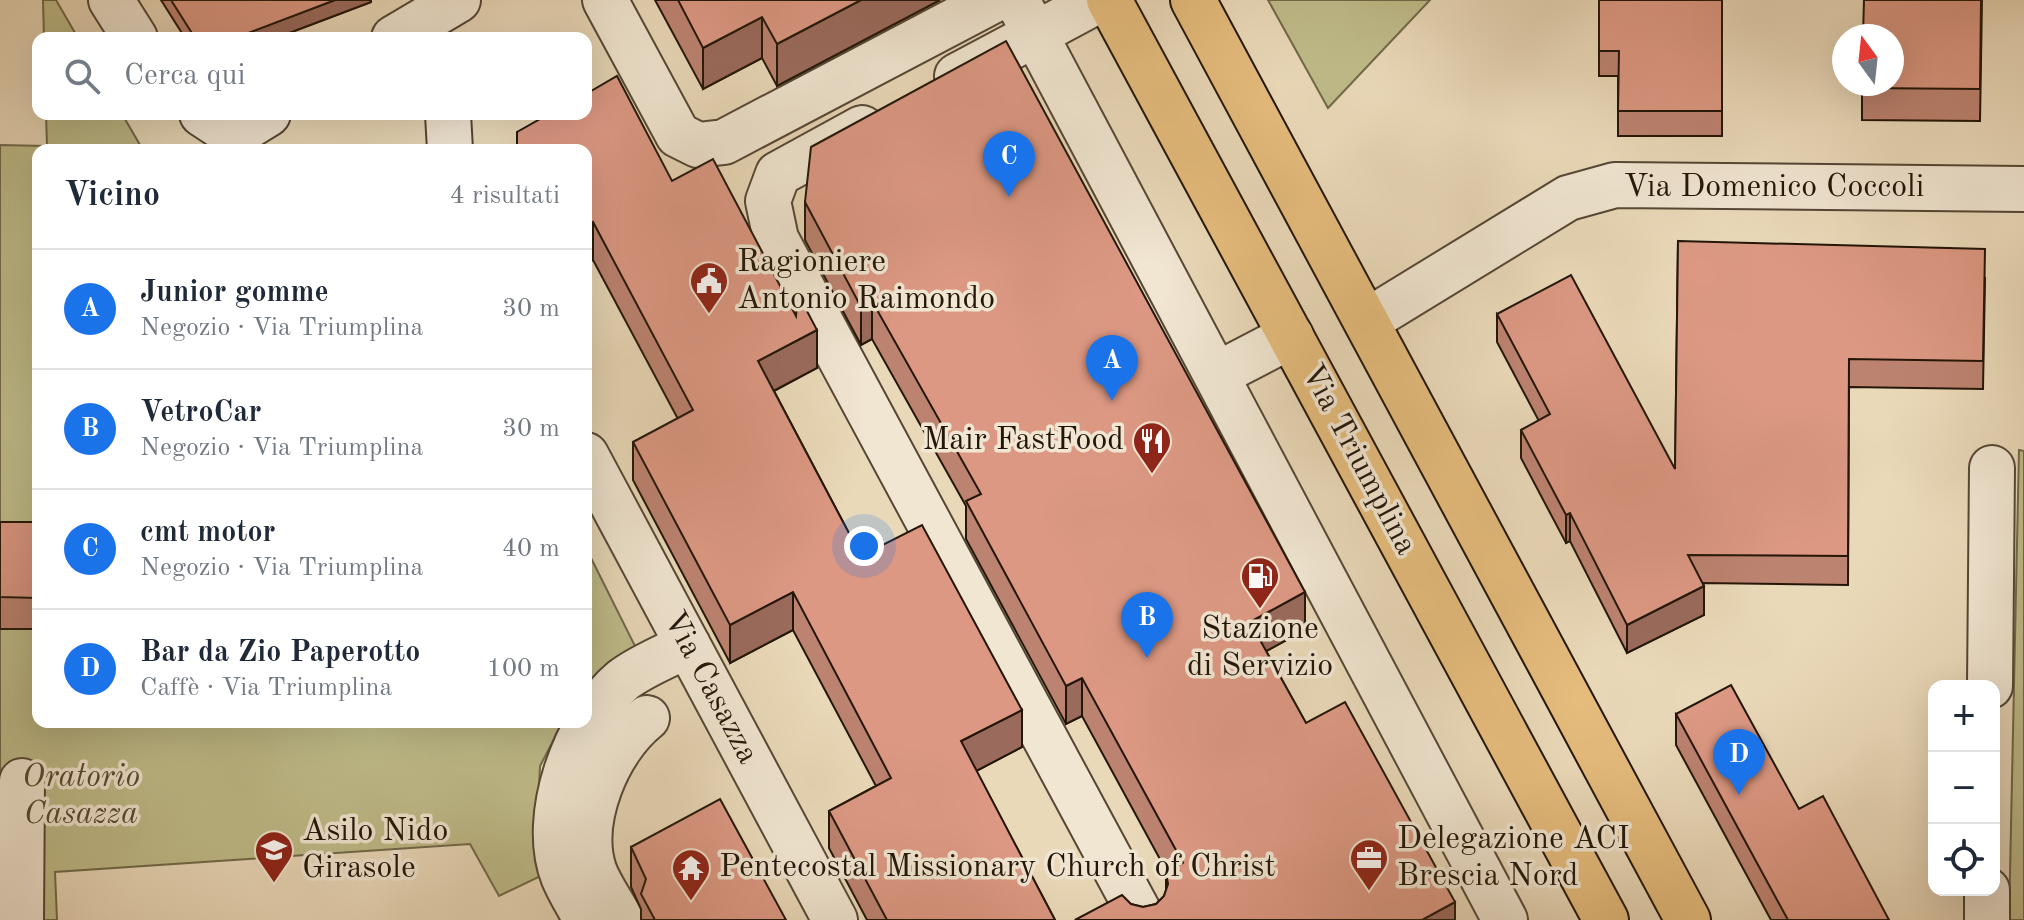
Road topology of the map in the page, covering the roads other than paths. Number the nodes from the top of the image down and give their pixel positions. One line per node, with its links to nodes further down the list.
1 (111, 0): 9 (street)
2 (605, 0): 3 (street)
3 (994, 0)
4 (1099, 0): 8 (street)
5 (1109, 0): 17 (main road, Via Triumplina)
6 (1193, 0): 16 (main road)
7 (438, 13): 10 (street)
8 (1026, 17): 18 (street); 32 (street)
9 (131, 32)
10 (405, 32)
11 (211, 120): 12 (street)
12 (258, 120)
13 (448, 120): 14 (street)
14 (450, 144)
15 (2024, 189): 16 (street, Via Domenico Coccoli)
16 (1367, 321): 35 (main road)
17 (1291, 336): 18 (street); 34 (main road, Via Triumplina)
18 (1216, 375): 33 (street)
19 (592, 466): 21 (street, Via Casazza)
20 (1992, 468): 22 (street)
21 (688, 645): 23 (street); 31 (street, Via Casazza)
22 (1990, 680)
23 (592, 717)
24 (647, 718): 30 (street)
25 (586, 728): 29 (street)
26 (22, 781): 28 (street)
27 (1987, 896): 36 (street)
28 (21, 920)
29 (586, 920)
30 (621, 920)
31 (835, 920)
32 (1143, 920)
33 (1505, 920)
34 (1606, 920)
35 (1688, 920)
36 (1987, 920)

